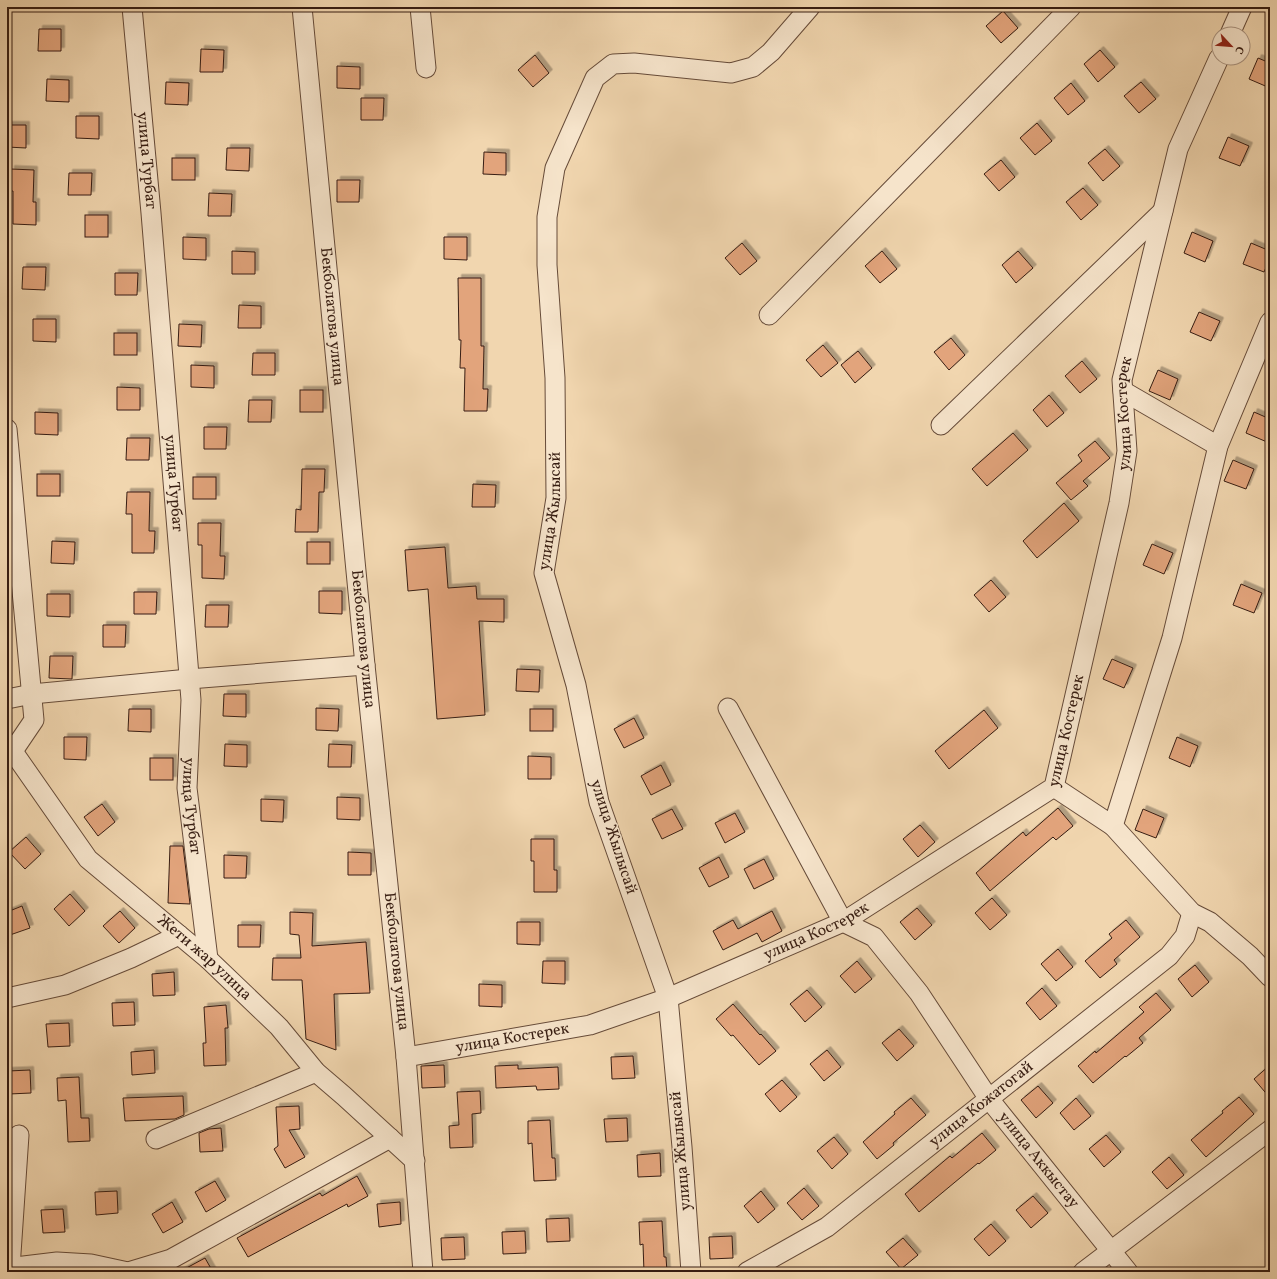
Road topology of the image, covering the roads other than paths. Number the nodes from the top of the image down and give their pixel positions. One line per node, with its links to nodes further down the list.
1 (132, 7): 18 (street, улица Турбат)
2 (302, 7): 17 (street, Бекболатова улица)
3 (420, 7): 9 (street)
4 (810, 7): 31 (street, улица Жылысай)
5 (1071, 7): 11 (street)
6 (1242, 7): 7 (street)
7 (1234, 26)
8 (1215, 66): 10 (street, улица Костерек)
9 (426, 68)
10 (1162, 211): 13 (street, улица Костерек); 14 (street)
11 (769, 315)
12 (1270, 322): 16 (street)
13 (1123, 391): 16 (street); 23 (street, улица Костерек)
14 (941, 425)
15 (7, 429): 19 (street)
16 (1218, 446): 24 (street)
17 (365, 665): 18 (street); 32 (street, Бекболатова улица)
18 (189, 679): 19 (street); 28 (street, улица Турбат)
19 (32, 694): 20 (street); 22 (street)
20 (7, 699)
21 (728, 708): 26 (street)
22 (9, 750): 27 (street, Жети жар улица)
23 (1054, 787): 24 (street); 26 (street, улица Костерек)
24 (1113, 826): 25 (street)
25 (1192, 913): 29 (street); 34 (street, улица Кожатогай)
26 (843, 922): 31 (street, улица Костерек); 34 (street, улица Аккыстау)
27 (179, 935): 28 (street, Жети жар улица); 30 (street)
28 (208, 959): 33 (street, Жети жар улица)
29 (1270, 977)
30 (7, 998)
31 (668, 998): 32 (street, улица Костерек); 44 (street, улица Жылысай)
32 (406, 1057): 39 (street, Бекболатова улица)
33 (316, 1072): 37 (street, Жети жар улица); 38 (street)
34 (989, 1099): 40 (street, улица Аккыстау); 45 (street, улица Кожатогай)
35 (1270, 1130): 40 (street)
36 (18, 1136): 41 (street)
37 (390, 1138): 39 (street, Жети жар улица); 42 (street)
38 (156, 1139)
39 (415, 1161): 43 (street, Бекболатова улица)
40 (1111, 1250): 46 (street); 47 (street, улица Аккыстау)
41 (9, 1268): 42 (street)
42 (128, 1272)
43 (423, 1272)
44 (691, 1272)
45 (747, 1272)
46 (1083, 1272)
47 (1128, 1272)

